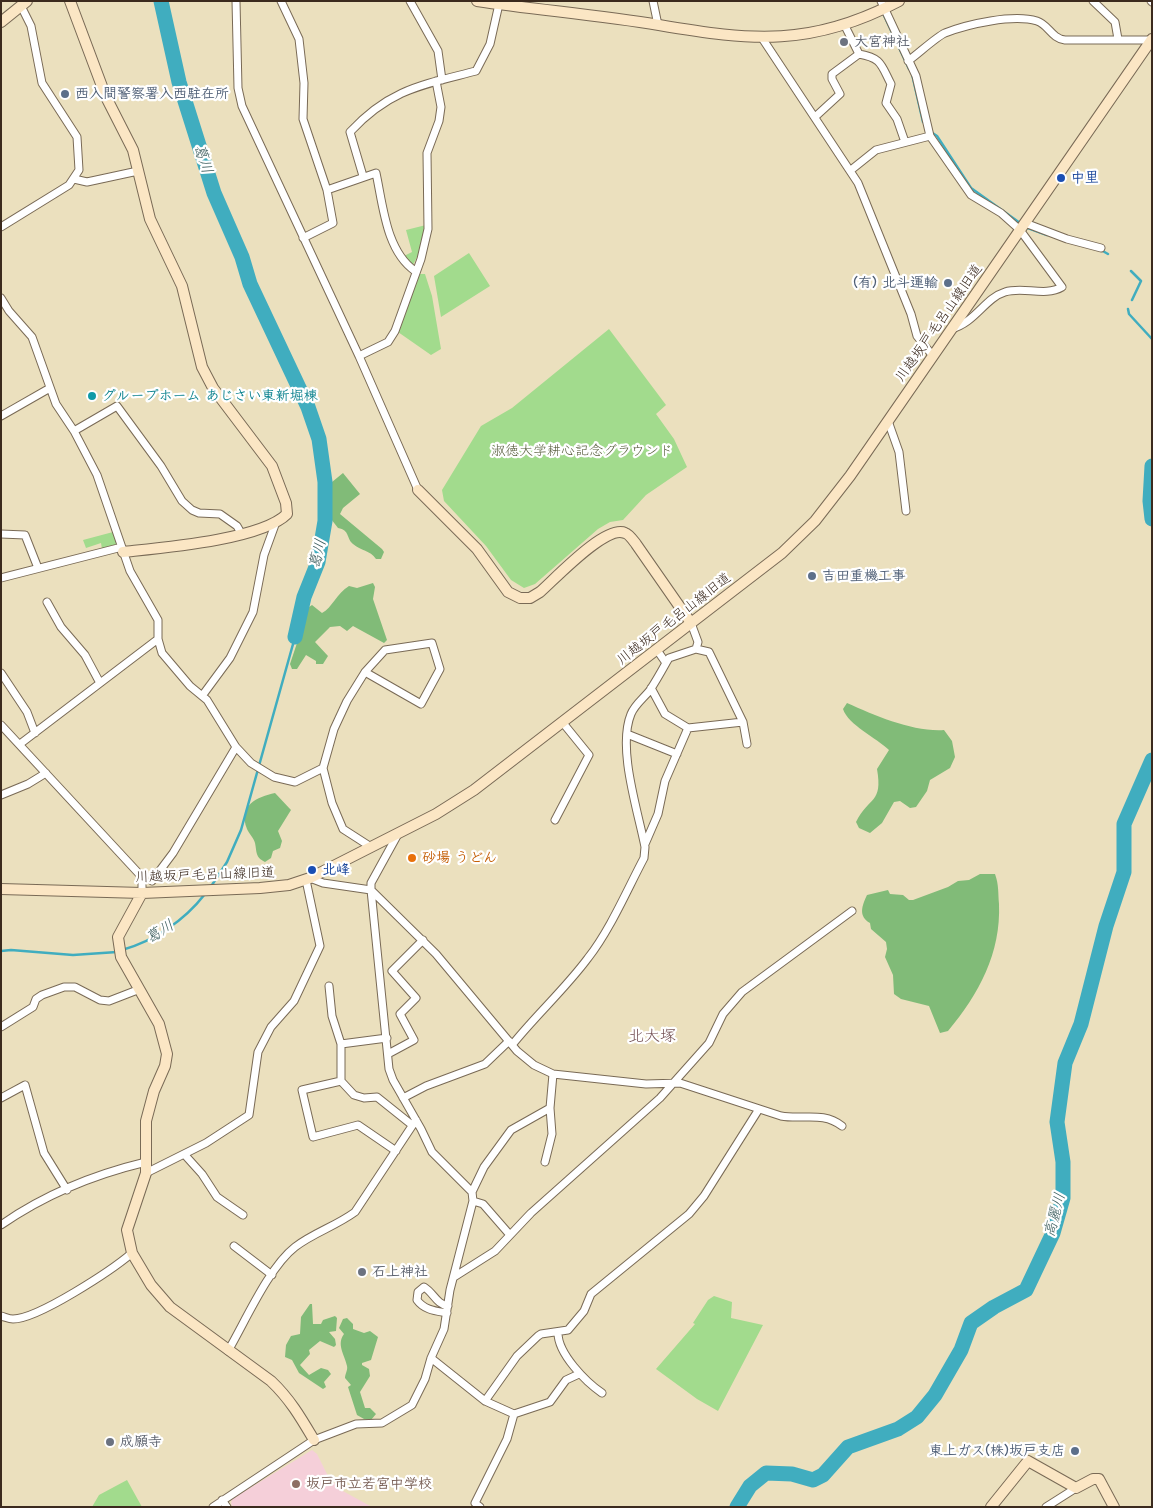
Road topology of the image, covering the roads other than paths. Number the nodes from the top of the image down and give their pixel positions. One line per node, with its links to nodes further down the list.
1 (70, 1): 26 (street)
2 (236, 1): 32 (street)
3 (281, 1): 29 (street)
4 (410, 1): 21 (street)
5 (477, 1): 10 (street)
6 (653, 1): 14 (street)
7 (899, 1): 12 (street)
8 (1093, 1): 17 (street)
9 (24, 4): 13 (street); 28 (street)
10 (499, 4): 11 (street); 21 (street)
11 (548, 6): 14 (street)
12 (882, 8): 15 (street); 20 (street)
13 (1, 22)
14 (658, 25): 16 (street)
15 (845, 26): 16 (street); 19 (street)
16 (762, 38): 22 (street)
17 (1118, 39): 18 (street); 20 (street)
18 (1151, 40): 30 (street, 川越坂戸毛呂山線旧道)
19 (859, 54): 22 (street); 24 (street)
20 (908, 61): 23 (street)
21 (439, 80): 27 (street); 34 (street)
22 (815, 117): 25 (street)
23 (929, 132): 24 (street); 30 (street)
24 (905, 142): 25 (street)
25 (851, 170): 38 (street)
26 (138, 171): 28 (street); 45 (street)
27 (363, 176): 29 (street); 34 (street)
28 (74, 179): 31 (street)
29 (327, 190): 32 (street)
30 (1023, 226): 33 (street); 36 (street, 川越坂戸毛呂山線旧道); 36 (street)
31 (1, 227)
32 (303, 238): 37 (street)
33 (1101, 248)
34 (415, 271): 37 (street)
35 (1, 298): 39 (street)
36 (951, 328): 38 (street, 川越坂戸毛呂山線旧道)
37 (359, 356): 43 (street)
38 (932, 356): 41 (street, 川越坂戸毛呂山線旧道)
39 (50, 388): 40 (street); 42 (street)
40 (1, 416)
41 (888, 421): 44 (street); 52 (street, 川越坂戸毛呂山線旧道)
42 (74, 431): 46 (street); 48 (street)
43 (418, 490): 52 (street)
44 (906, 511)
45 (276, 522): 46 (street); 61 (street)
46 (241, 533): 48 (street)
47 (1, 534): 49 (street)
48 (123, 549): 49 (street); 53 (street)
49 (38, 568): 50 (street)
50 (1, 578)
51 (47, 602): 59 (street)
52 (691, 623): 54 (street); 55 (street, 川越坂戸毛呂山線旧道)
53 (158, 639): 59 (street); 61 (street)
54 (696, 649): 56 (street); 62 (street)
55 (658, 650): 56 (street); 63 (street, 川越坂戸毛呂山線旧道)
56 (666, 663): 60 (street)
57 (365, 672): 57 (street); 72 (street)
58 (1, 673): 66 (street)
59 (100, 683): 66 (street)
60 (651, 688): 65 (street); 67 (street)
61 (202, 696): 70 (street)
62 (743, 722): 65 (street); 69 (street)
63 (563, 723): 75 (street); 76 (street, 川越坂戸毛呂山線旧道)
64 (2, 728): 68 (street)
65 (688, 728): 71 (street)
66 (34, 733): 68 (street)
67 (627, 734): 71 (street); 77 (street)
68 (20, 744): 73 (street)
69 (747, 744)
70 (236, 747): 72 (street); 80 (street)
71 (677, 754): 77 (street)
72 (323, 768): 78 (street)
73 (46, 773): 74 (street); 83 (street)
74 (1, 795)
75 (555, 820)
76 (398, 834): 78 (street, 川越坂戸毛呂山線旧道); 82 (street)
77 (645, 844): 90 (street)
78 (371, 848): 79 (street, 川越坂戸毛呂山線旧道)
79 (308, 879): 82 (street); 83 (street, 川越坂戸毛呂山線旧道); 103 (street)
80 (152, 881)
81 (1, 890): 83 (street, 川越坂戸毛呂山線旧道)
82 (371, 890): 85 (street); 89 (street)
83 (142, 893): 87 (street)
84 (852, 911): 95 (street)
85 (423, 940): 90 (street); 92 (street)
86 (329, 986): 91 (street)
87 (140, 989): 88 (street); 105 (street)
88 (1, 1027)
89 (387, 1038): 91 (street); 92 (street)
90 (510, 1043): 93 (street); 97 (street)
91 (341, 1044): 94 (street)
92 (388, 1054): 97 (street)
93 (552, 1074): 95 (street); 98 (street)
94 (341, 1081): 100 (street); 102 (street)
95 (675, 1082): 99 (street); 111 (street)
96 (1, 1098): 106 (street)
97 (403, 1098): 100 (street)
98 (550, 1108): 104 (street); 107 (street)
99 (759, 1109): 101 (street); 117 (street)
100 (414, 1123): 102 (street); 107 (street)
101 (842, 1126)
102 (396, 1151): 114 (street)
103 (184, 1154): 105 (street); 109 (street)
104 (545, 1162)
105 (146, 1168): 106 (street); 113 (street)
106 (66, 1190): 110 (street)
107 (472, 1192): 108 (street)
108 (473, 1201): 111 (street); 115 (street)
109 (242, 1215)
110 (1, 1224)
111 (510, 1235): 115 (street)
112 (234, 1246): 114 (street)
113 (132, 1253): 116 (street); 118 (street)
114 (272, 1275): 118 (street)
115 (454, 1277): 119 (street)
116 (1, 1316)
117 (558, 1333): 120 (street); 122 (street)
118 (228, 1351): 124 (street)
119 (431, 1358): 122 (street); 124 (street)
120 (579, 1374): 121 (street); 123 (street)
121 (602, 1393)
122 (485, 1402): 123 (street)
123 (514, 1414): 128 (street)
124 (314, 1440): 126 (street)
125 (1076, 1488): 129 (street); 130 (street); 131 (street)
126 (225, 1504): 127 (street)
127 (213, 1507)
128 (480, 1507)
129 (991, 1507)
130 (1046, 1507)
131 (1114, 1507)

